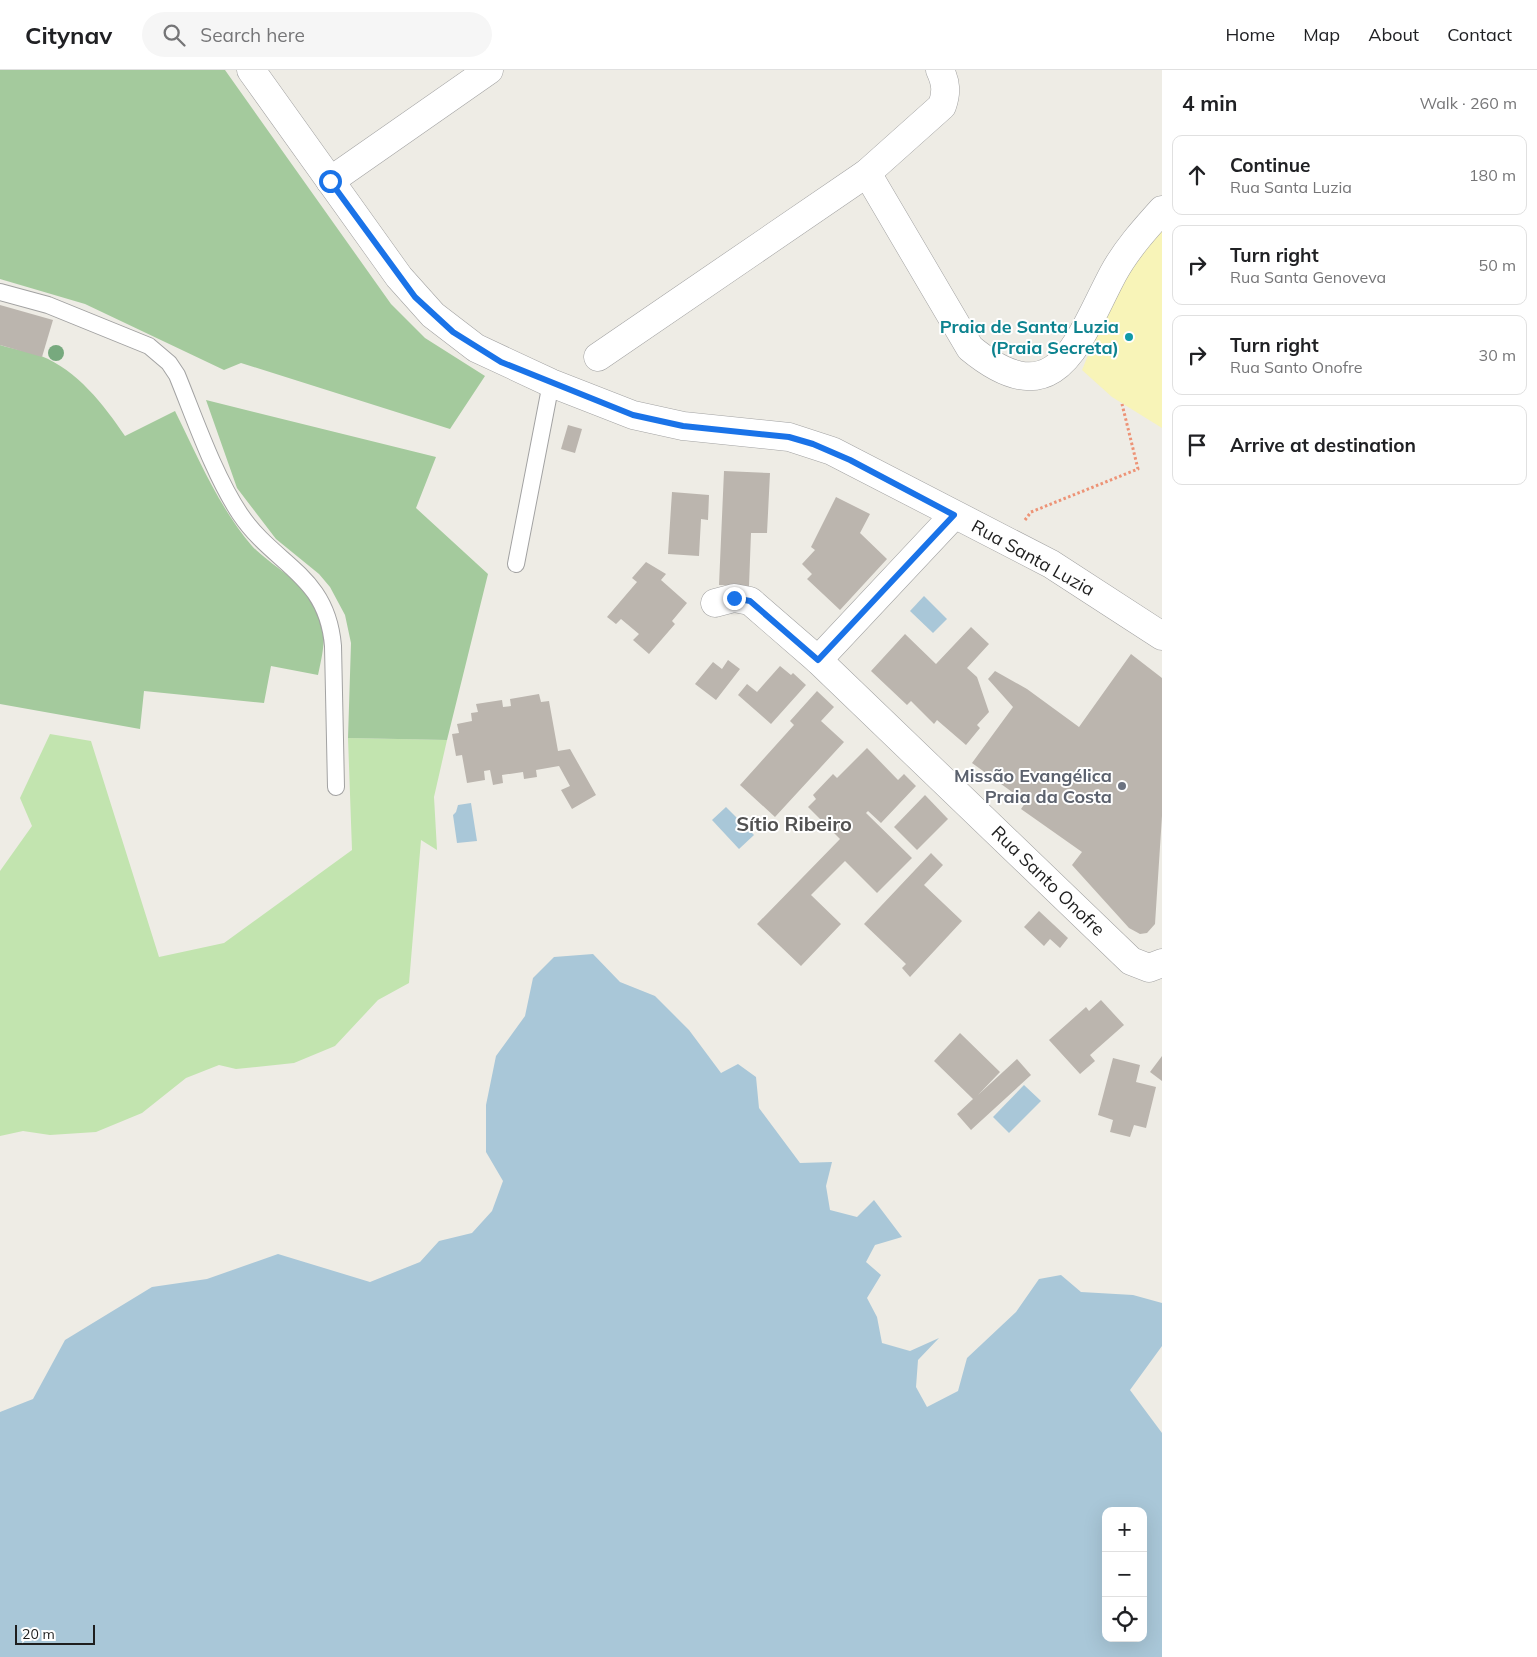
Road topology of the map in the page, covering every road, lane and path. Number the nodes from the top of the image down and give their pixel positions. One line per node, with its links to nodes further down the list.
1 (251, 70): 5 (street, Rua Santa Luzia)
2 (489, 70): 5 (street)
3 (940, 70): 4 (street)
4 (867, 173): 6 (street); 8 (street)
5 (330, 181): 9 (street, Rua Santa Luzia)
6 (1162, 210)
7 (0, 292): 17 (lane)
8 (598, 357)
9 (551, 383): 11 (street, Rua Santa Luzia); 13 (lane)
10 (1122, 404): 12 (path)
11 (954, 515): 12 (street, Rua Santa Luzia); 16 (street)
12 (1010, 542): 15 (street, Rua Santa Luzia)
13 (516, 564)
14 (714, 603): 16 (street, Rua Santo Onofre)
15 (1162, 636)
16 (818, 660): 18 (street, Rua Santo Onofre)
17 (336, 787)
18 (1162, 963)

